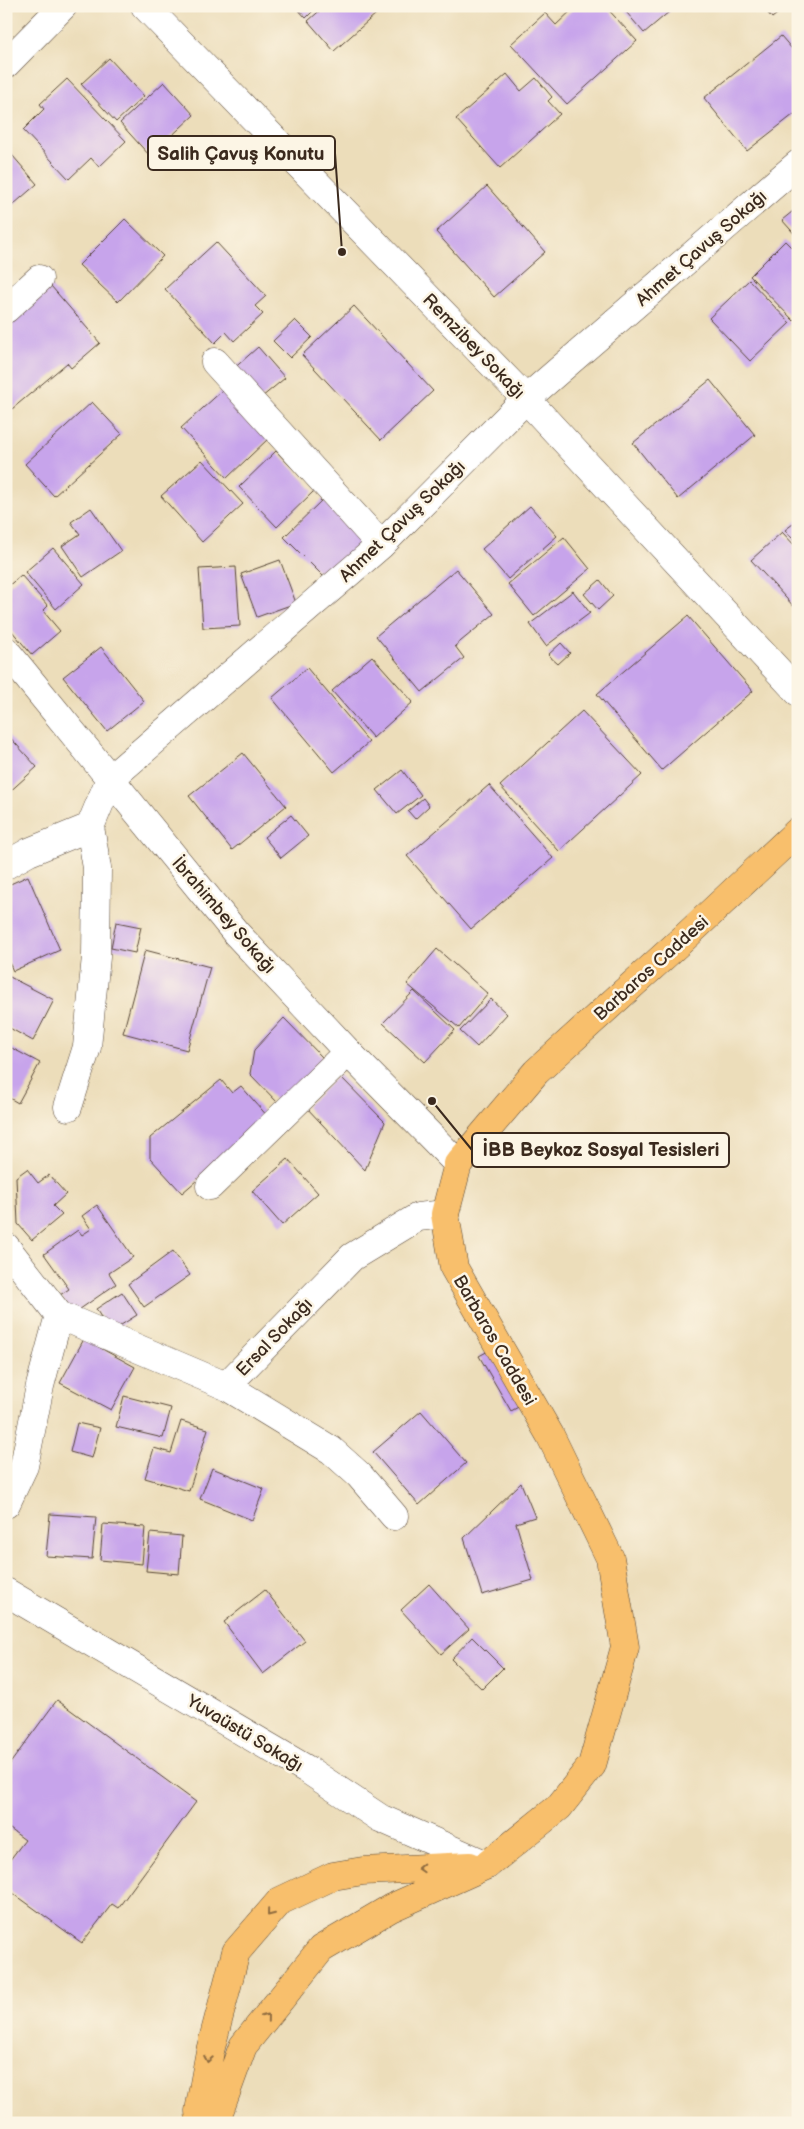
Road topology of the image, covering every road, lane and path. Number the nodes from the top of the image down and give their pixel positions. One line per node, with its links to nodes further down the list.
1 (63, 6): 3 (street)
2 (145, 6): 8 (street, Remzibey Sokağı)
3 (6, 64)
4 (798, 164): 8 (street, Ahmet Çavuş Sokağı)
5 (39, 279): 6 (street)
6 (6, 309)
7 (214, 362): 9 (street)
8 (526, 399): 9 (street, Ahmet Çavuş Sokağı); 11 (street, Remzibey Sokağı)
9 (381, 545): 12 (street, Ahmet Çavuş Sokağı)
10 (6, 651): 12 (street, İbrahimbey Sokağı)
11 (798, 692)
12 (110, 779): 13 (street, Ahmet Çavuş Sokağı); 16 (street, İbrahimbey Sokağı)
13 (90, 827): 15 (street); 17 (street)
14 (798, 831): 18 (main road, Barbaros Caddesi)
15 (6, 864)
16 (348, 1052): 18 (street, İbrahimbey Sokağı); 19 (street)
17 (68, 1107)
18 (458, 1164): 20 (main road, Barbaros Caddesi)
19 (210, 1186)
20 (445, 1214): 23 (street, Ersal Sokağı); 27 (main road, Barbaros Caddesi)
21 (6, 1247): 22 (street, Ersal Sokağı)
22 (59, 1315): 23 (street, Ersal Sokağı); 24 (street)
23 (226, 1386): 25 (street)
24 (6, 1504)
25 (394, 1516)
26 (6, 1592): 27 (street, Yuvaüstü Sokağı)
27 (487, 1865): 28 (main road, one-way to 28); 29 (main road, Barbaros Caddesi, one-way to 27)
28 (200, 2123)
29 (215, 2123)

